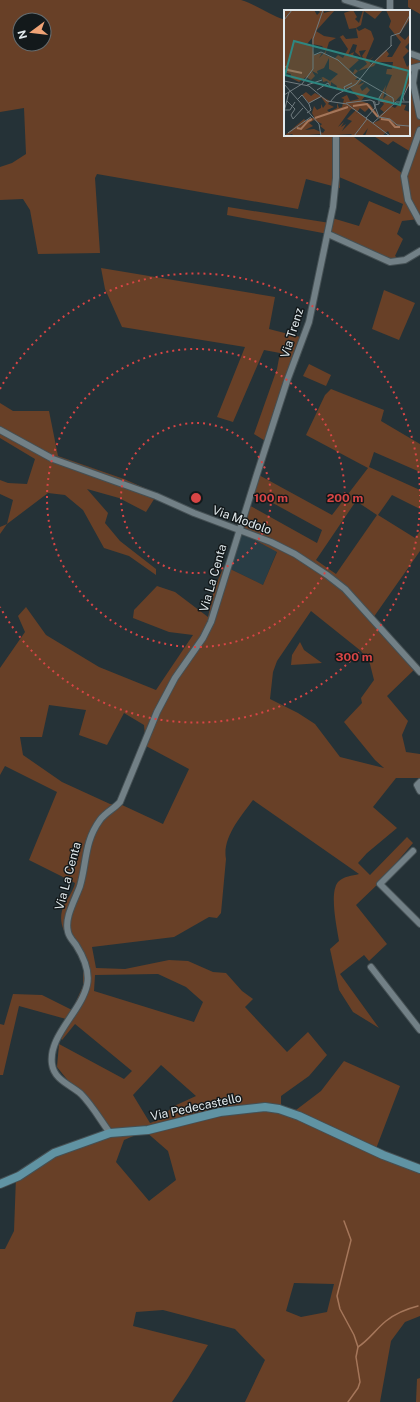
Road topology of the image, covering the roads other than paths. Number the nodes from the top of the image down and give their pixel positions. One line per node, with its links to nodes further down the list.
1 (345, 0): 2 (street)
2 (378, 10)
3 (410, 53): 4 (street)
4 (420, 57)
5 (415, 68): 6 (street)
6 (420, 116)
7 (420, 130): 9 (street)
8 (336, 136): 10 (street, Via Trenz)
9 (420, 222)
10 (328, 234): 11 (street); 13 (street, Via Trenz)
11 (420, 251)
12 (0, 430): 13 (street, Via Modolo)
13 (238, 531): 14 (street, Via Modolo); 21 (street, Via La Centa)
14 (420, 672)
15 (420, 782): 16 (street)
16 (420, 791)
17 (413, 851): 18 (street)
18 (420, 924)
19 (371, 967): 20 (street)
20 (420, 1030)
21 (110, 1133): 22 (street, Via Pedecastello); 23 (street, Via Pedecastello)
22 (420, 1169)
23 (0, 1184)

